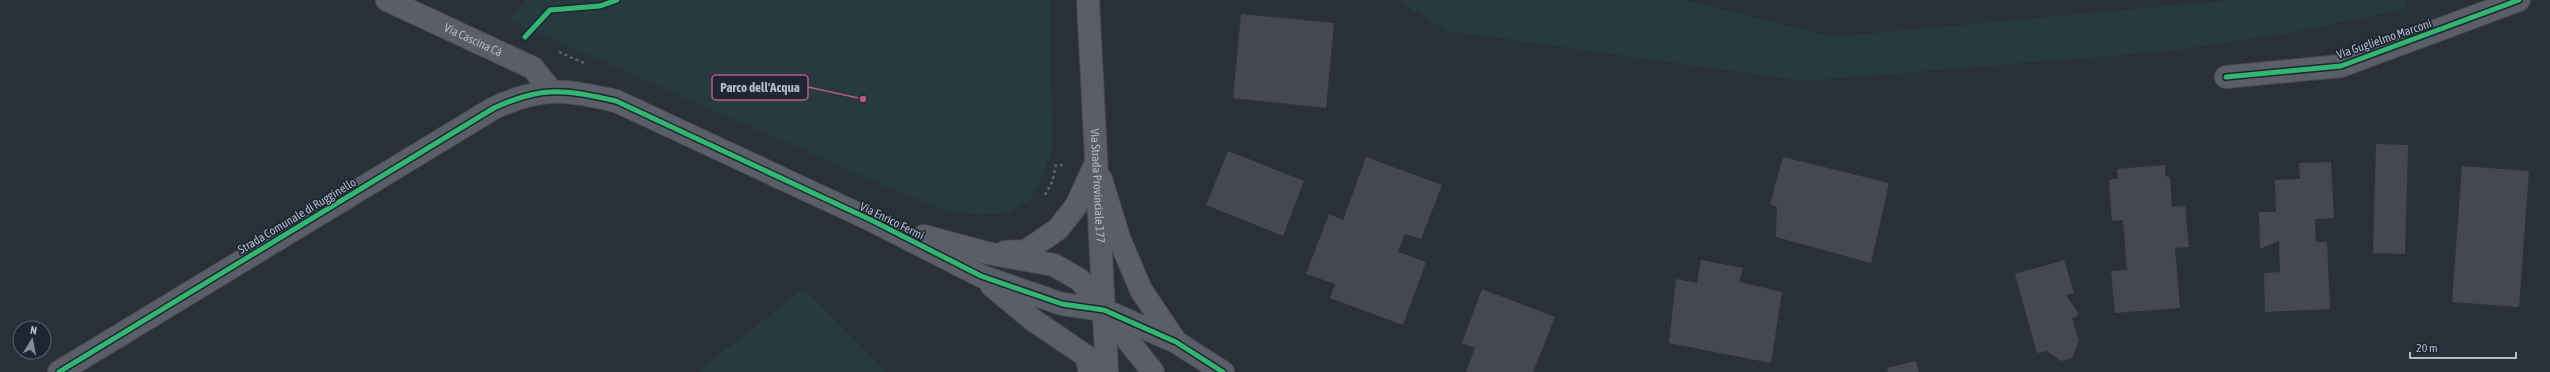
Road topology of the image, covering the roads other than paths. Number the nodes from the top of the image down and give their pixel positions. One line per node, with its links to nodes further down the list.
1 (387, 0): 5 (street, Via Cascina Cà)
2 (1088, 0): 6 (main road, Via Strada Provinciale 177)
3 (2519, 0): 4 (street, Via Guglielmo Marconi)
4 (2226, 77)
5 (551, 91): 7 (street, Via Enrico Fermi); 12 (street, Strada Comunale di Rugginello)
6 (1096, 163): 8 (street, Via Enrico Fermi); 10 (main road, Via Strada Provinciale 177); 11 (street, Via Enrico Fermi)
7 (870, 220): 8 (street, Via Enrico Fermi); 9 (street, Via Enrico Fermi)
8 (987, 253): 10 (street, Via Enrico Fermi)
9 (981, 276): 10 (street, Via Enrico Fermi); 13 (street, Via Enrico Fermi)
10 (1104, 310): 11 (street, Via Enrico Fermi); 14 (main road, Via Strada Provinciale 177); 15 (street, Via Enrico Fermi)
11 (1176, 342): 16 (street, Via Enrico Fermi)
12 (59, 372)
13 (1090, 372)
14 (1107, 372)
15 (1153, 372)
16 (1223, 372)

